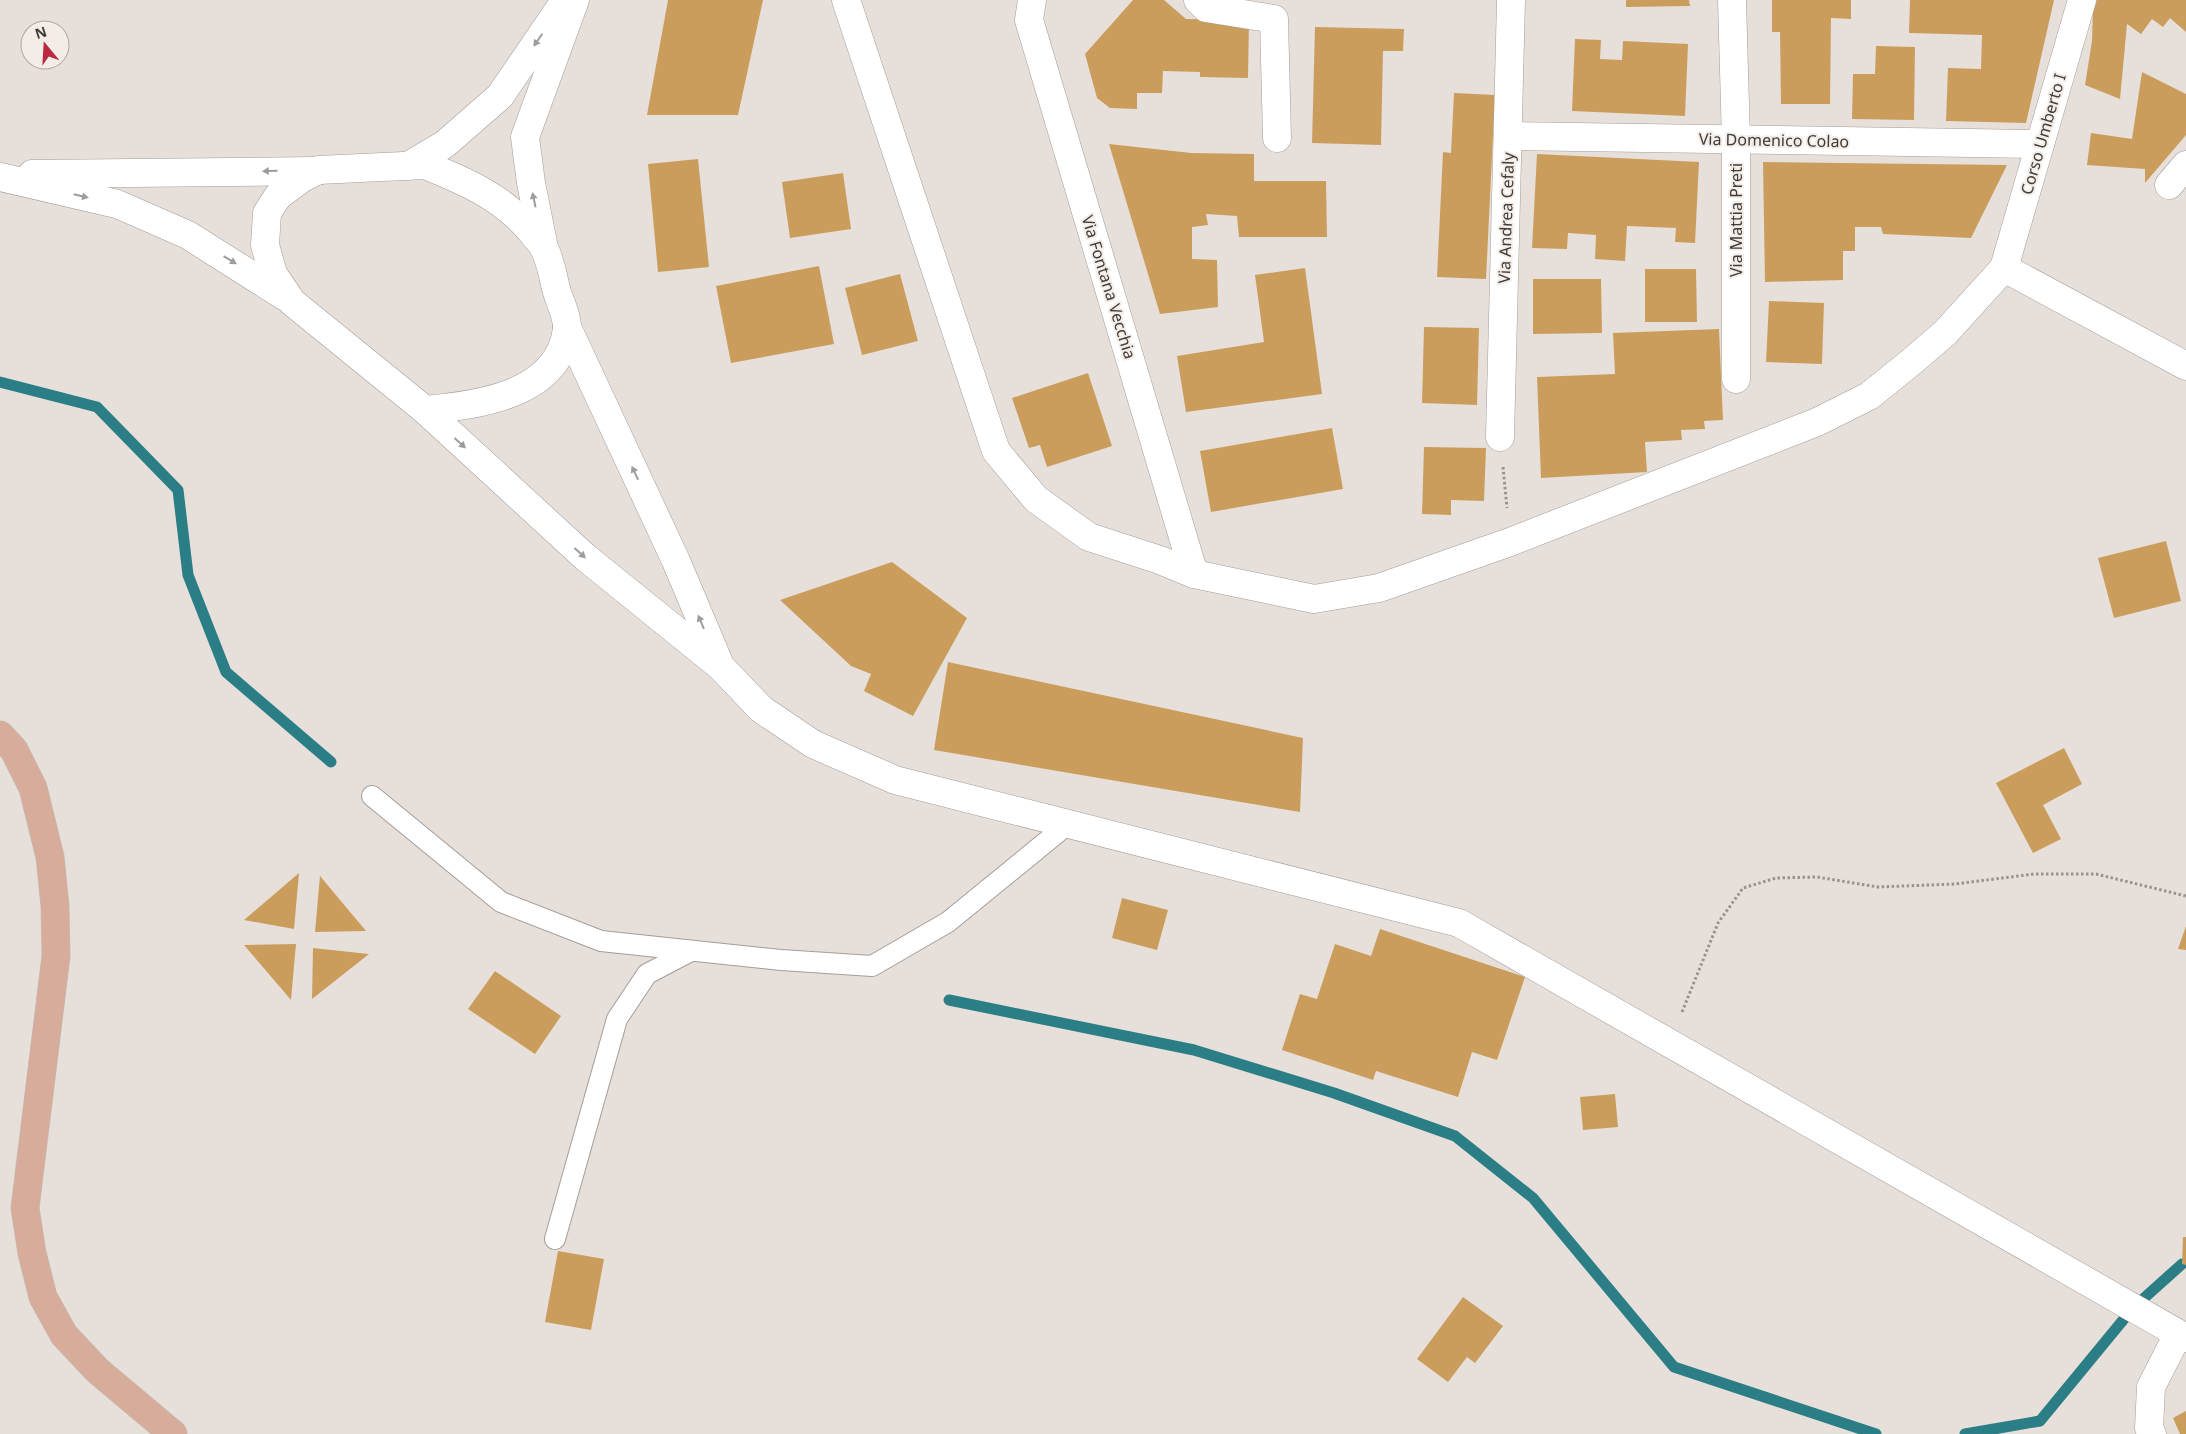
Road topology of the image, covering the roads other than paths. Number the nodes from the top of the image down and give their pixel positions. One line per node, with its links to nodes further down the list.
1 (566, 0): 13 (street, one-way to 13)
2 (575, 0): 16 (street, one-way to 2)
3 (846, 0): 24 (street)
4 (1032, 0): 24 (street, Via Fontana Vecchia)
5 (1198, 0): 10 (street)
6 (1511, 0): 9 (street, Via Andrea Cefaly)
7 (1732, 0): 11 (street, Via Mattia Preti)
8 (2082, 0): 12 (street, Corso Umberto I)
9 (1508, 136): 11 (street, Via Domenico Colao); 23 (street, Via Andrea Cefaly)
10 (1277, 138)
11 (1736, 140): 12 (street, Via Domenico Colao); 21 (street, Via Mattia Preti)
12 (2040, 144): 17 (street, Corso Umberto I)
13 (408, 166): 14 (street); 16 (street)
14 (318, 170): 15 (street, one-way to 15); 18 (street)
15 (0, 175): 18 (street, one-way to 18)
16 (544, 248): 19 (street)
17 (2004, 268): 20 (street); 24 (street)
18 (292, 302): 22 (street)
19 (567, 327): 22 (street); 25 (street, one-way to 19)
20 (2186, 366)
21 (1736, 379)
22 (424, 410): 25 (street, one-way to 25)
23 (1500, 437)
24 (1194, 574)
25 (720, 666): 28 (street)
26 (0, 735): 32 (main road)
27 (372, 796): 29 (lane)
28 (1068, 824): 29 (lane); 31 (street)
29 (691, 951): 30 (lane)
30 (555, 1239)
31 (2182, 1336): 33 (street)
32 (173, 1434)
33 (2152, 1434)

